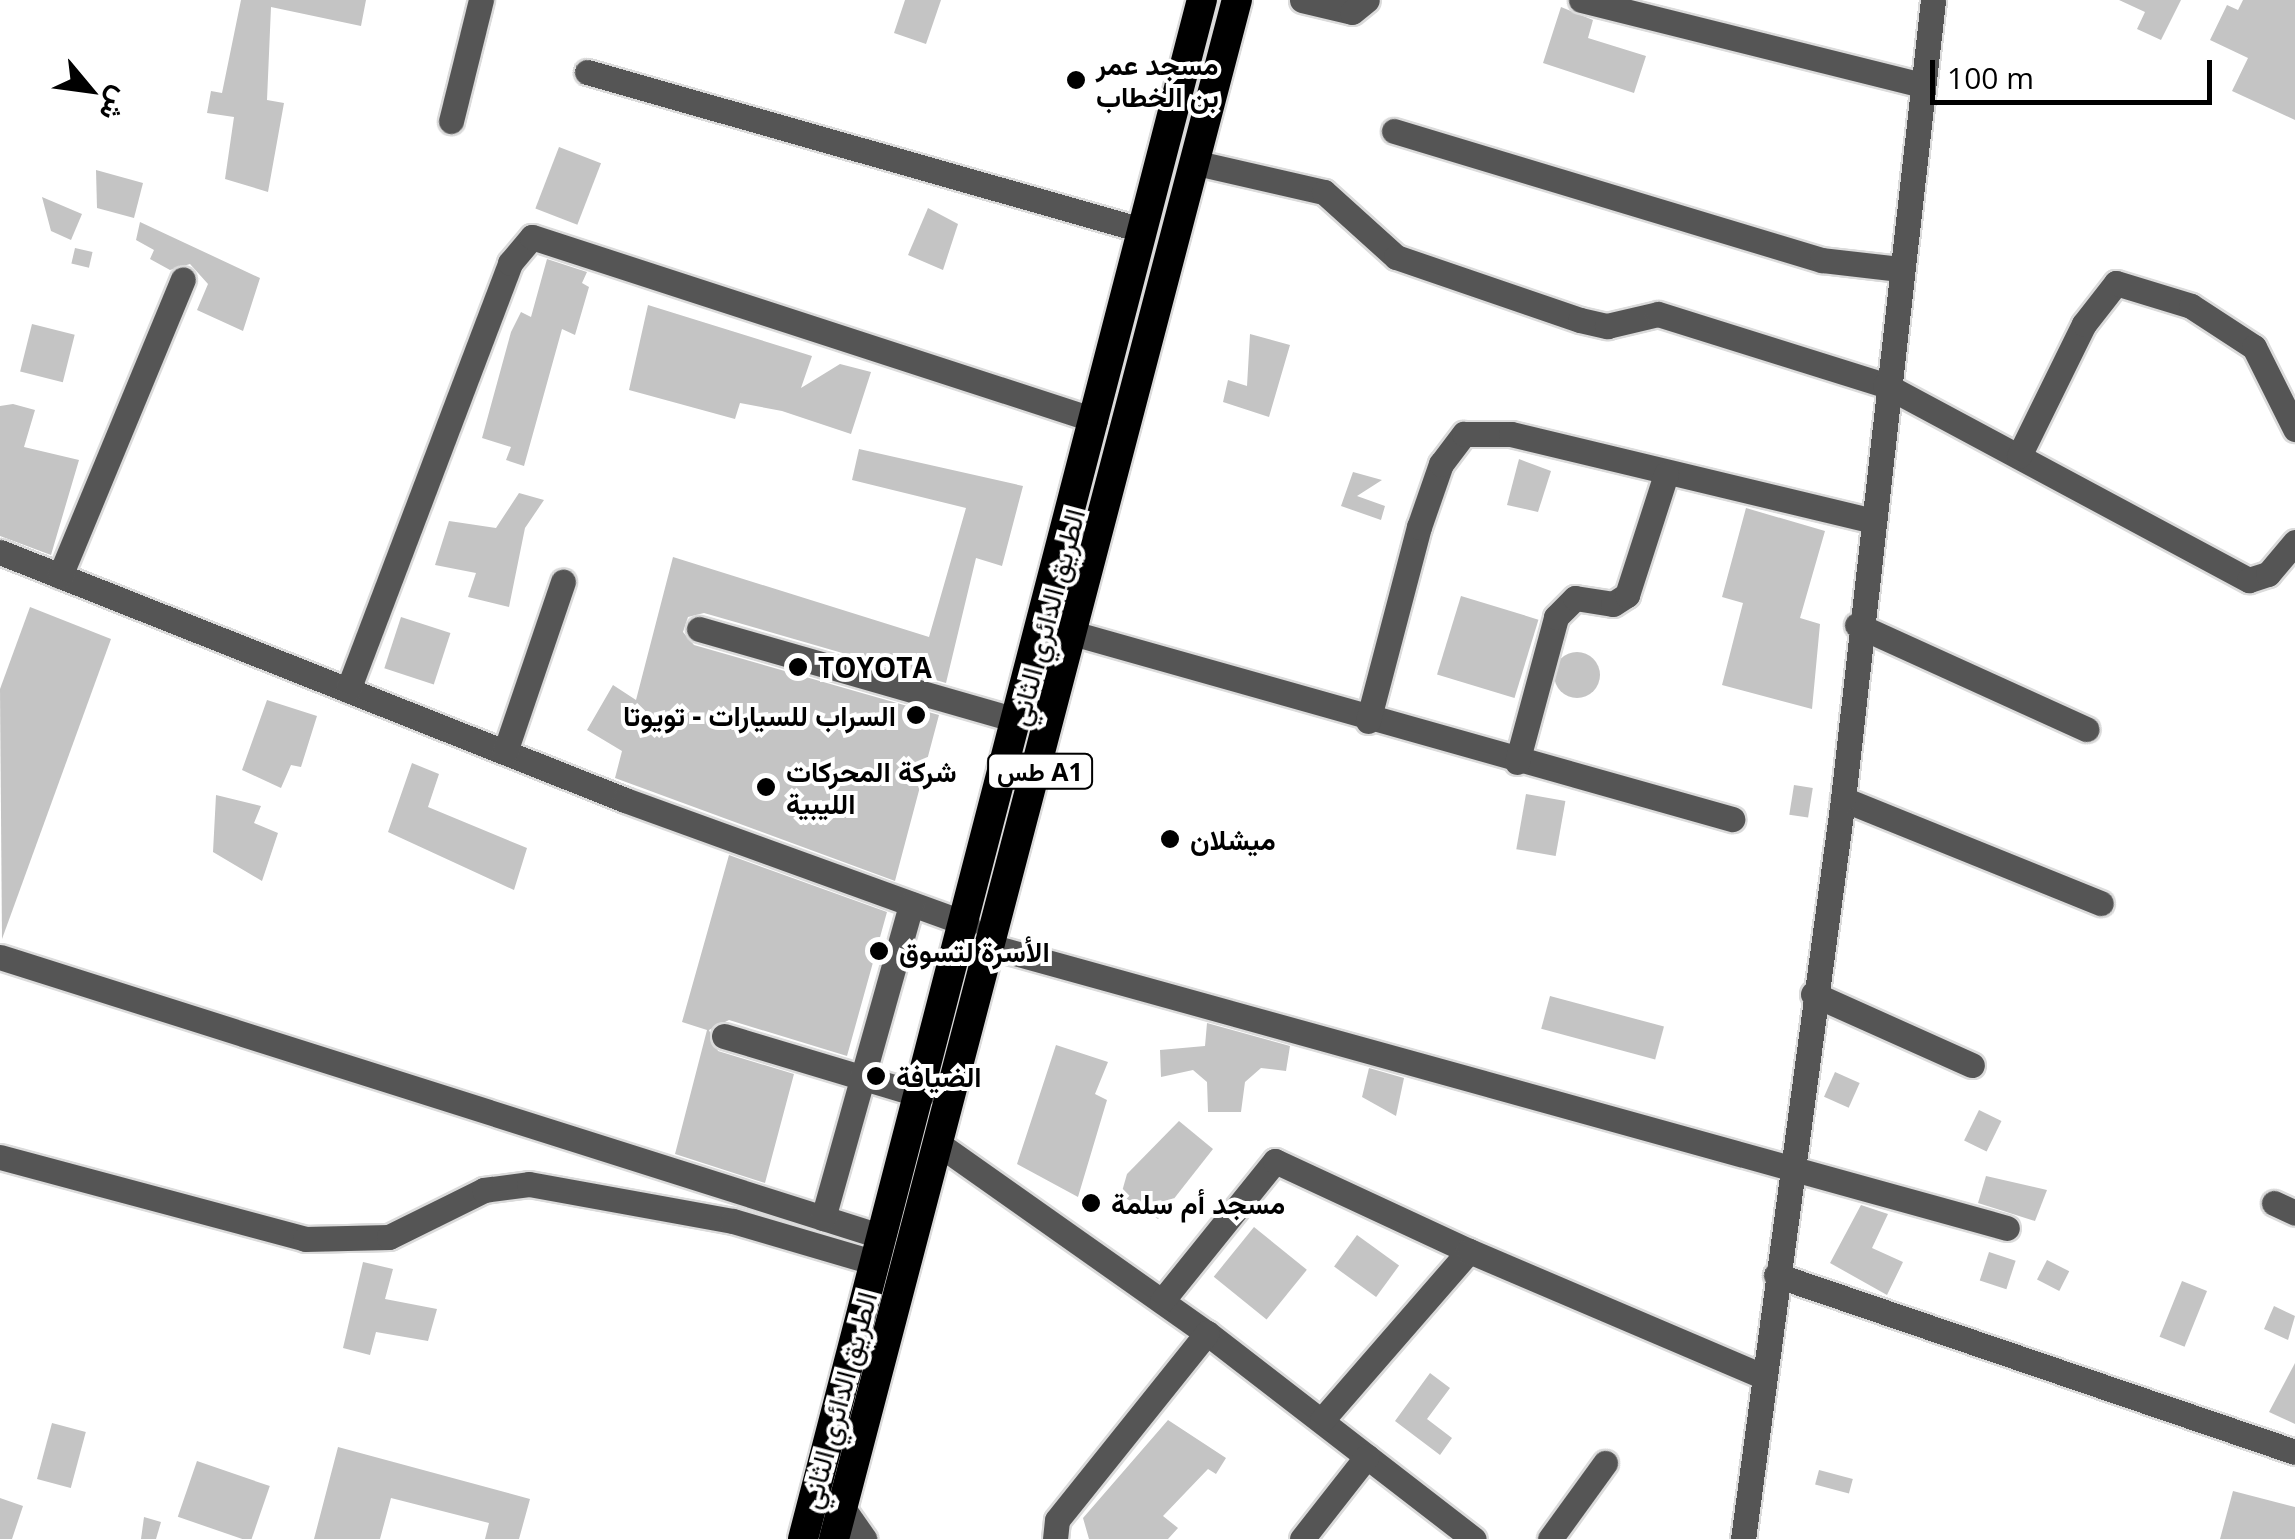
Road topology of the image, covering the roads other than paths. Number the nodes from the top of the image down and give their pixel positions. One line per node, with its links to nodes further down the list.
1 (481, 0): 10 (street)
2 (1202, 0): 13 (highway, الطريق الدائري الثاني / طس A1)
3 (1236, 0): 12 (highway, الطريق الدائري الثاني / طس A1)
4 (1302, 0): 5 (street)
5 (1367, 0)
6 (1582, 0): 9 (street)
7 (1933, 0): 9 (street)
8 (587, 72): 13 (street)
9 (1922, 85): 14 (street)
10 (451, 122)
11 (1394, 131): 14 (street)
12 (1197, 163): 16 (street); 28 (highway, الطريق الدائري الثاني / طس A1)
13 (1142, 230): 17 (highway, الطريق الدائري الثاني / طس A1)
14 (1900, 268): 16 (street)
15 (183, 279): 24 (street)
16 (1885, 385): 19 (street); 21 (street)
17 (1096, 420): 29 (street); 31 (highway, الطريق الدائري الثاني / طس A1)
18 (2295, 429): 19 (street)
19 (2018, 456): 22 (street)
20 (1666, 474): 21 (street); 30 (street); 34 (street)
21 (1868, 520): 26 (street)
22 (2295, 542)
23 (0, 552): 24 (street)
24 (60, 576): 29 (street)
25 (563, 582): 33 (street)
26 (1857, 625): 32 (street); 35 (street)
27 (700, 629): 31 (street)
28 (1076, 634): 30 (street); 40 (highway, الطريق الدائري الثاني / طس A1)
29 (348, 690): 33 (street)
30 (1368, 720): 34 (street)
31 (1019, 722): 39 (highway, الطريق الدائري الثاني / طس A1)
32 (2086, 729)
33 (504, 752): 38 (street)
34 (1517, 762): 36 (street)
35 (1843, 800): 37 (street); 42 (street)
36 (1732, 819)
37 (2100, 903)
38 (912, 904): 39 (street); 45 (street)
39 (967, 924): 46 (highway, الطريق الدائري الثاني / طس A1)
40 (993, 947): 47 (highway, الطريق الدائري الثاني / طس A1); 49 (street)
41 (0, 957): 50 (street)
42 (1813, 994): 44 (street); 49 (street)
43 (724, 1036): 45 (street)
44 (1972, 1065)
45 (863, 1076): 46 (street); 50 (street)
46 (921, 1096): 52 (highway, الطريق الدائري الثاني / طس A1)
47 (940, 1145): 55 (street); 62 (highway, الطريق الدائري الثاني / طس A1)
48 (0, 1157): 52 (street)
49 (1789, 1162): 51 (street); 54 (street)
50 (823, 1218): 52 (street)
51 (2007, 1228)
52 (880, 1250): 63 (highway, الطريق الدائري الثاني / طس A1)
53 (1468, 1251): 55 (street); 57 (street); 58 (street)
54 (1776, 1275): 57 (street); 59 (street)
55 (1162, 1301): 56 (street)
56 (1207, 1333): 58 (street); 66 (street)
57 (1764, 1377): 70 (street)
58 (1322, 1420): 60 (street)
59 (2295, 1452)
60 (1368, 1456): 67 (street); 68 (street)
61 (1604, 1463): 69 (street)
62 (842, 1507): 64 (highway, الطريق الدائري الثاني / طس A1); 65 (street)
63 (803, 1539)
64 (834, 1539)
65 (864, 1539)
66 (1055, 1539)
67 (1302, 1539)
68 (1474, 1539)
69 (1550, 1539)
70 (1743, 1539)

